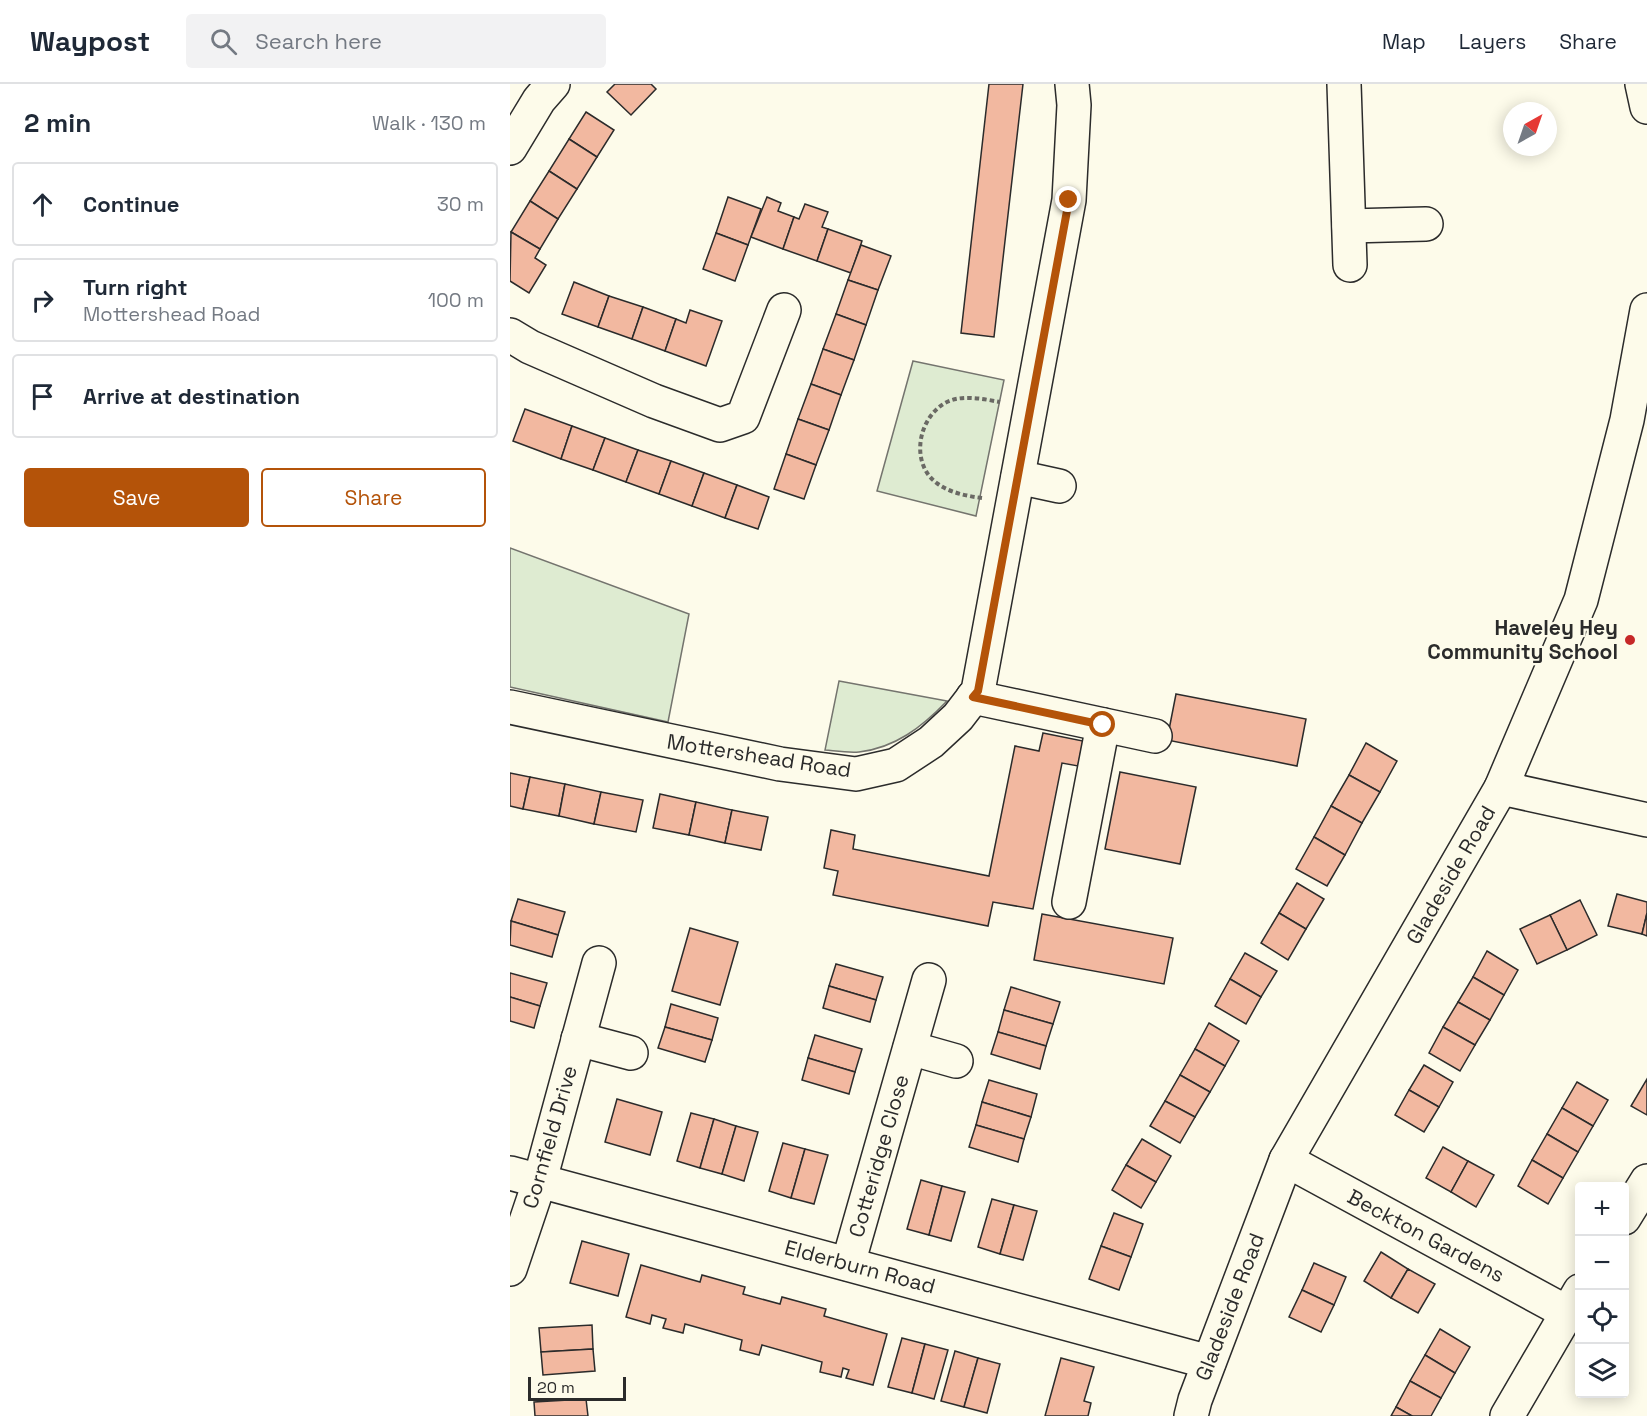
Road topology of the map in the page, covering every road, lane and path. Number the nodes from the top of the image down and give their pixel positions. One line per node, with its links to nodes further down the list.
1 (553, 84): 6 (street)
2 (1072, 84): 13 (street, Mottershead Road)
3 (1344, 84): 8 (street)
4 (1642, 84): 5 (street)
5 (1647, 107)
6 (510, 148)
7 (1426, 224): 8 (street)
8 (1349, 226): 9 (street)
9 (1350, 265)
10 (784, 310): 12 (street)
11 (1647, 310): 20 (street, Gladeside Road)
12 (510, 335)
13 (1030, 408): 15 (street, Mottershead Road); 15 (path)
14 (1059, 486): 15 (street)
15 (1015, 490): 16 (street, Mottershead Road)
16 (973, 697): 17 (street, Mottershead Road); 18 (street)
17 (510, 707)
18 (1103, 725): 19 (street); 22 (street)
19 (1155, 736)
20 (1501, 788): 21 (street); 29 (street, Gladeside Road)
21 (1647, 820)
22 (1068, 902)
23 (599, 963): 25 (street, Cornfield Drive)
24 (929, 980): 26 (street, Cotteridge Close)
25 (578, 1039): 27 (street, Cornfield Drive); 30 (street, Cornfield Drive)
26 (910, 1048): 28 (street, Cotteridge Close); 33 (street, Cotteridge Close)
27 (631, 1053)
28 (956, 1061)
29 (1286, 1160): 35 (street, Beckton Gardens); 36 (street, Gladeside Road)
30 (525, 1177): 33 (street, Elderburn Road); 34 (street, Cornfield Drive)
31 (1647, 1181): 32 (street)
32 (1629, 1210)
33 (848, 1264): 36 (street, Elderburn Road)
34 (510, 1269)
35 (1573, 1301): 38 (street, Beckton Gardens)
36 (1209, 1362): 37 (street, Gladeside Road)
37 (1191, 1416)
38 (1507, 1416)

